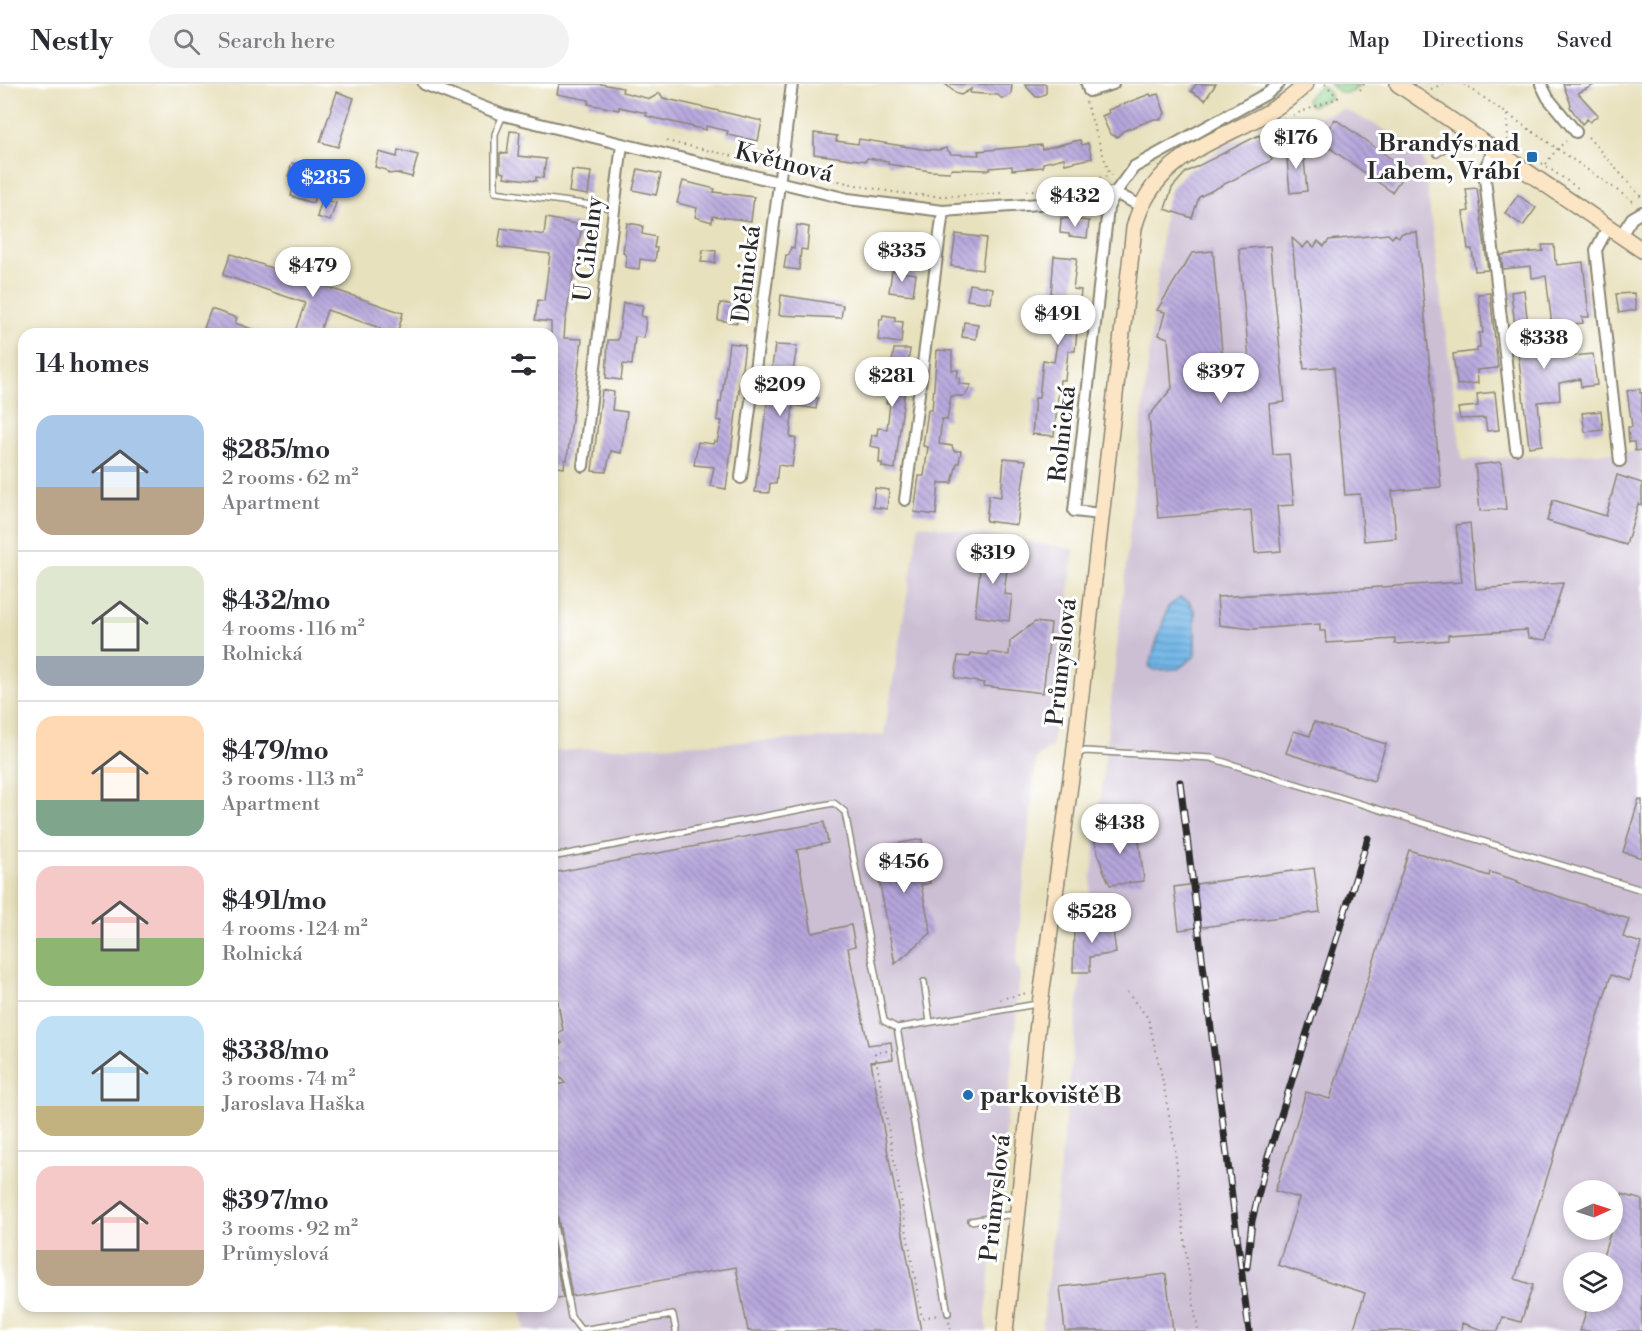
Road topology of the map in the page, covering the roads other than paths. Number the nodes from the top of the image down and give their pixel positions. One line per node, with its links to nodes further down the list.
1 (424, 84): 8 (street, Květnová)
2 (792, 84): 16 (street, Dělnická)
3 (1113, 84): 9 (street)
4 (1279, 84): 17 (street)
5 (1306, 84): 18 (main road, Průmyslová)
6 (1398, 84): 11 (main road)
7 (1541, 84): 12 (street)
8 (451, 88): 10 (street, Květnová)
9 (1088, 88)
10 (503, 116): 13 (street, Květnová); 19 (lane)
11 (1466, 130): 14 (main road); 15 (lane)
12 (1576, 132)
13 (622, 144): 16 (street, Květnová); 19 (street, U Cihelny)
14 (1501, 147): 22 (main road); 24 (street)
15 (1437, 154)
16 (780, 182): 21 (street, Květnová); 27 (street, Dělnická)
17 (1115, 193): 18 (street); 21 (street, Květnová); 29 (street, Rolnická)
18 (1141, 206): 29 (main road, Průmyslová)
19 (614, 208): 26 (street, U Cihelny)
20 (1640, 208): 22 (street)
21 (943, 211): 28 (street)
22 (1614, 231): 23 (main road); 25 (street)
23 (1642, 250)
24 (1516, 449)
25 (1620, 461)
26 (583, 466)
27 (741, 478)
28 (905, 500)
29 (1101, 514): 30 (main road, Průmyslová)
30 (1074, 756): 32 (lane); 34 (main road, Průmyslová)
31 (558, 855): 36 (lane)
32 (1642, 890)
33 (924, 981): 35 (lane)
34 (1035, 998): 35 (lane); 37 (main road, Průmyslová)
35 (930, 1022): 36 (lane)
36 (897, 1028): 40 (lane)
37 (1016, 1216): 38 (lane); 42 (main road, Průmyslová)
38 (971, 1221)
39 (558, 1247): 41 (lane)
40 (948, 1313)
41 (676, 1331)
42 (1005, 1331)

